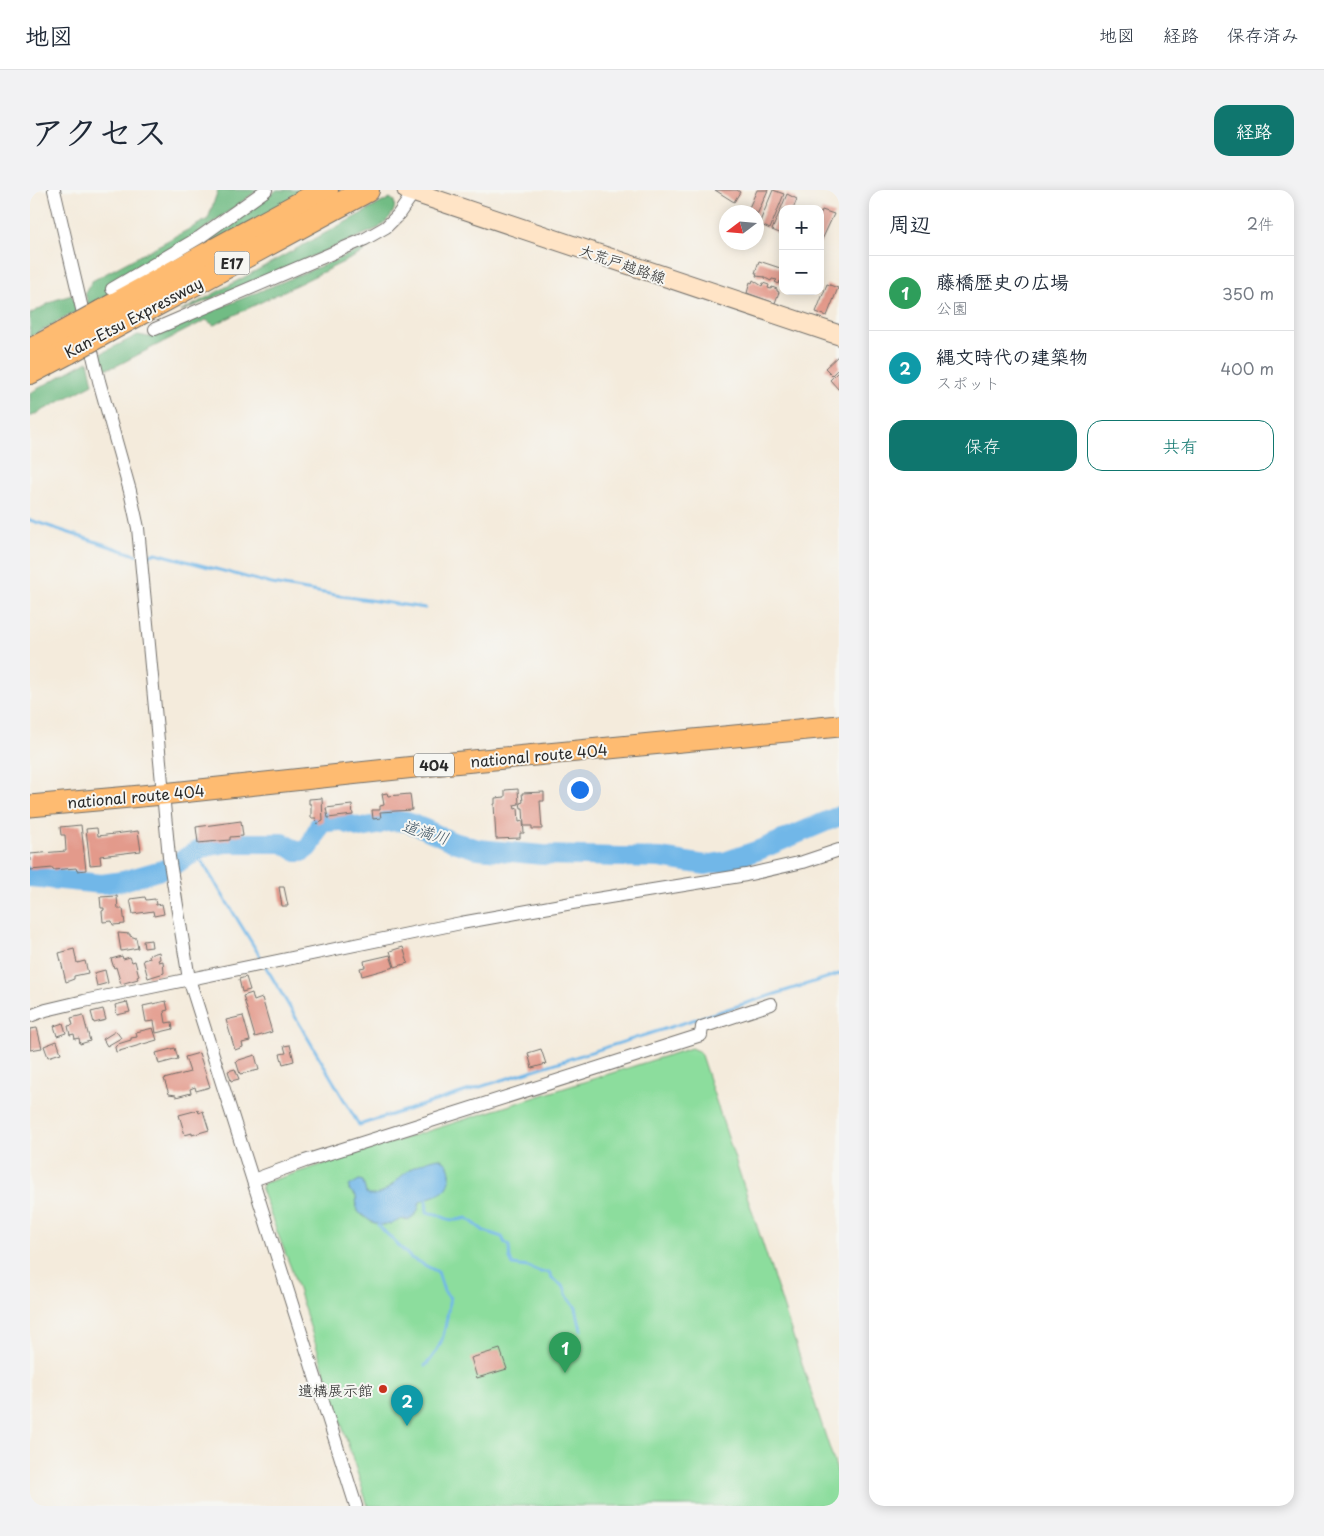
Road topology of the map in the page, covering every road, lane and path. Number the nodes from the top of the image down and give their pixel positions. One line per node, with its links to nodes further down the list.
1 (54, 190): 14 (street)
2 (266, 190): 6 (street)
3 (326, 190): 7 (highway, Kan-Etsu Expressway / E17)
4 (411, 191): 8 (street); 9 (main road, 大荒戸越路線)
5 (361, 193): 7 (highway, Kan-Etsu Expressway / E17)
6 (112, 289)
7 (105, 321): 10 (highway, Kan-Etsu Expressway / E17, bridge)
8 (155, 329)
9 (839, 335)
10 (66, 342): 11 (highway, Kan-Etsu Expressway / E17); 12 (highway, Kan-Etsu Expressway / E17)
11 (30, 351)
12 (30, 372)
13 (839, 726): 14 (highway, national route 404 / 404)
14 (163, 794): 15 (highway, national route 404 / 404); 17 (street)
15 (30, 806)
16 (839, 850): 17 (street)
17 (189, 979): 19 (street); 20 (street)
18 (771, 1004): 20 (street)
19 (30, 1016)
20 (253, 1180): 21 (street)
21 (356, 1506)

